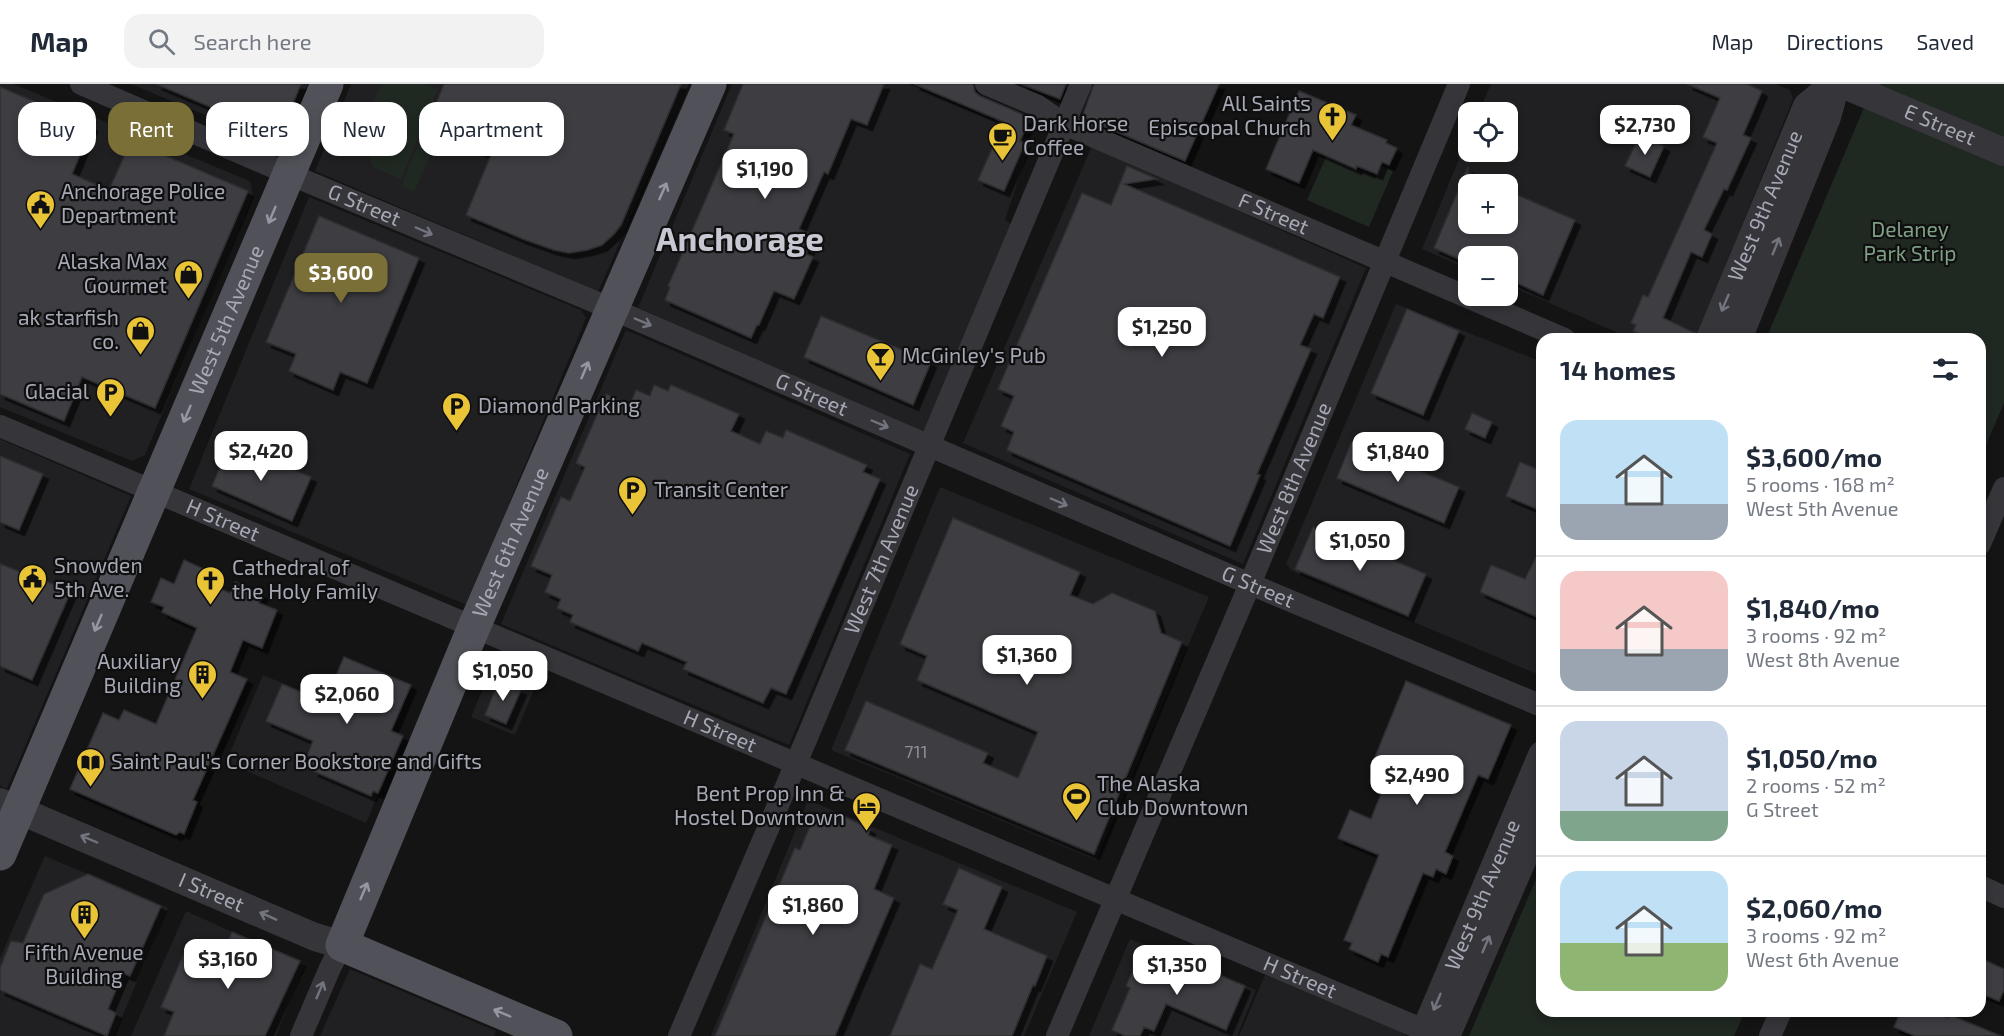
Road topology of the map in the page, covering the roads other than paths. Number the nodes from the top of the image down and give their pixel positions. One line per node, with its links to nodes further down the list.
1 (81, 84): 11 (street, G Street)
2 (327, 84): 11 (main road, West 5th Avenue)
3 (710, 84): 13 (main road, West 6th Avenue, one-way to 3)
4 (986, 84): 9 (street, F Street)
5 (1081, 84): 9 (street, West 7th Avenue)
6 (1460, 84): 12 (street, West 8th Avenue)
7 (1835, 84): 15 (street, West 9th Avenue, one-way to 15); 16 (street, West 9th Avenue, one-way to 7)
8 (1842, 84): 10 (street, E Street)
9 (1064, 124): 12 (street, F Street); 18 (street, West 7th Avenue)
10 (2004, 152)
11 (289, 174): 13 (street, G Street, one-way to 13); 20 (main road, West 5th Avenue, one-way to 20)
12 (1384, 261): 14 (street, F Street); 22 (street, West 8th Avenue)
13 (612, 309): 18 (street, G Street, one-way to 18); 23 (main road, West 6th Avenue, one-way to 13)
14 (1551, 333)
15 (1712, 333)
16 (1740, 333)
17 (0, 426): 20 (street, H Street)
18 (929, 446): 22 (street, G Street, one-way to 22); 25 (street, West 7th Avenue)
19 (2004, 488): 21 (street)
20 (154, 492): 23 (street, H Street); 27 (main road, West 5th Avenue, one-way to 27)
21 (1986, 530)
22 (1250, 584): 24 (street, G Street); 32 (street, West 8th Avenue)
23 (474, 627): 25 (street, H Street); 33 (main road, West 6th Avenue, one-way to 23)
24 (1536, 703)
25 (796, 763): 32 (street, H Street); 38 (street, West 7th Avenue)
26 (1536, 770): 35 (street, West 9th Avenue, one-way to 35)
27 (9, 806): 29 (main road, West 5th Avenue); 33 (street, I Street, one-way to 27)
28 (1536, 827): 35 (street, West 9th Avenue, one-way to 28)
29 (0, 854)
30 (1986, 889): 31 (street)
31 (2004, 897)
32 (1115, 900): 35 (street, H Street); 39 (street, West 8th Avenue)
33 (342, 945): 36 (street, West 6th Avenue, one-way to 33); 37 (main road, I Street, one-way to 33)
34 (1778, 1017): 40 (street)
35 (1433, 1035)
36 (300, 1036)
37 (556, 1036)
38 (679, 1036)
39 (1056, 1036)
40 (1770, 1036)

